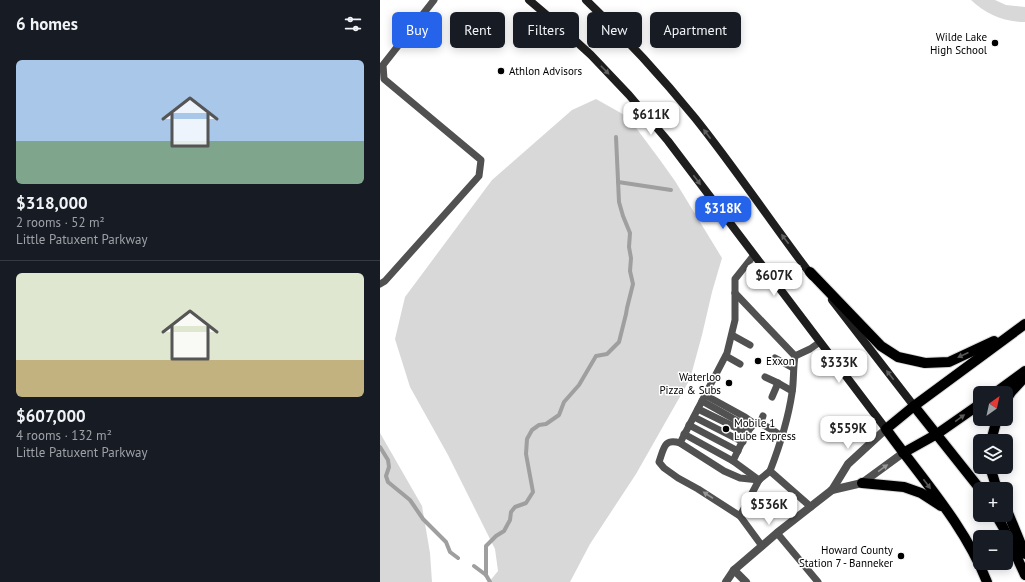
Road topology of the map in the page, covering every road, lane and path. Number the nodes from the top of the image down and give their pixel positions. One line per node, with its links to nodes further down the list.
1 (434, 0): 4 (lane)
2 (529, 0): 5 (main road, one-way to 5)
3 (586, 0): 6 (main road, one-way to 3)
4 (382, 65): 7 (lane)
5 (754, 255): 8 (lane); 12 (main road)
6 (810, 272): 10 (main road, one-way to 6); 28 (main road, one-way to 6)
7 (380, 284)
8 (735, 293): 11 (lane); 15 (lane)
9 (1025, 324): 10 (main road)
10 (1012, 333): 28 (main road)
11 (732, 335): 13 (lane); 14 (lane)
12 (820, 342): 15 (lane); 35 (main road)
13 (750, 345)
14 (726, 356): 17 (lane); 27 (lane)
15 (795, 356): 18 (lane)
16 (775, 358): 18 (lane)
17 (740, 364)
18 (793, 368): 25 (lane)
19 (1025, 371): 23 (main road)
20 (765, 377): 22 (lane)
21 (1025, 377): 24 (main road)
22 (778, 383): 25 (lane); 26 (lane)
23 (1005, 386)
24 (1013, 390)
25 (792, 391): 38 (lane)
26 (772, 397)
27 (704, 398): 29 (lane); 34 (lane)
28 (914, 406): 35 (main road); 37 (main road)
29 (698, 409): 32 (lane); 34 (lane)
30 (973, 409): 37 (main road, one-way to 30)
31 (763, 416): 34 (lane)
32 (694, 417): 33 (lane); 40 (lane)
33 (689, 425): 36 (lane); 41 (lane)
34 (753, 427): 38 (lane); 40 (lane)
35 (886, 429): 42 (main road); 48 (street)
36 (684, 434): 39 (lane); 43 (lane)
37 (937, 434): 42 (main road); 46 (main road)
38 (783, 437): 44 (lane)
39 (680, 442): 45 (lane); 51 (lane, one-way to 39)
40 (743, 442): 41 (lane)
41 (738, 452): 43 (lane)
42 (903, 453): 47 (street, one-way to 42); 50 (main road, one-way to 50)
43 (733, 461): 45 (lane)
44 (770, 471): 45 (lane); 49 (lane)
45 (759, 480): 51 (lane)
46 (975, 482)
47 (862, 484): 48 (street); 50 (main road)
48 (832, 490): 49 (street)
49 (811, 507): 54 (street)
50 (948, 511): 62 (main road)
51 (740, 516): 55 (lane)
52 (1000, 522): 58 (main road)
53 (1013, 522): 56 (main road)
54 (777, 533): 55 (street); 61 (lane)
55 (762, 546): 57 (street)
56 (1025, 554)
57 (734, 570): 59 (street); 60 (street)
58 (1025, 575)
59 (726, 582)
60 (746, 582)
61 (818, 582)
62 (987, 582)

